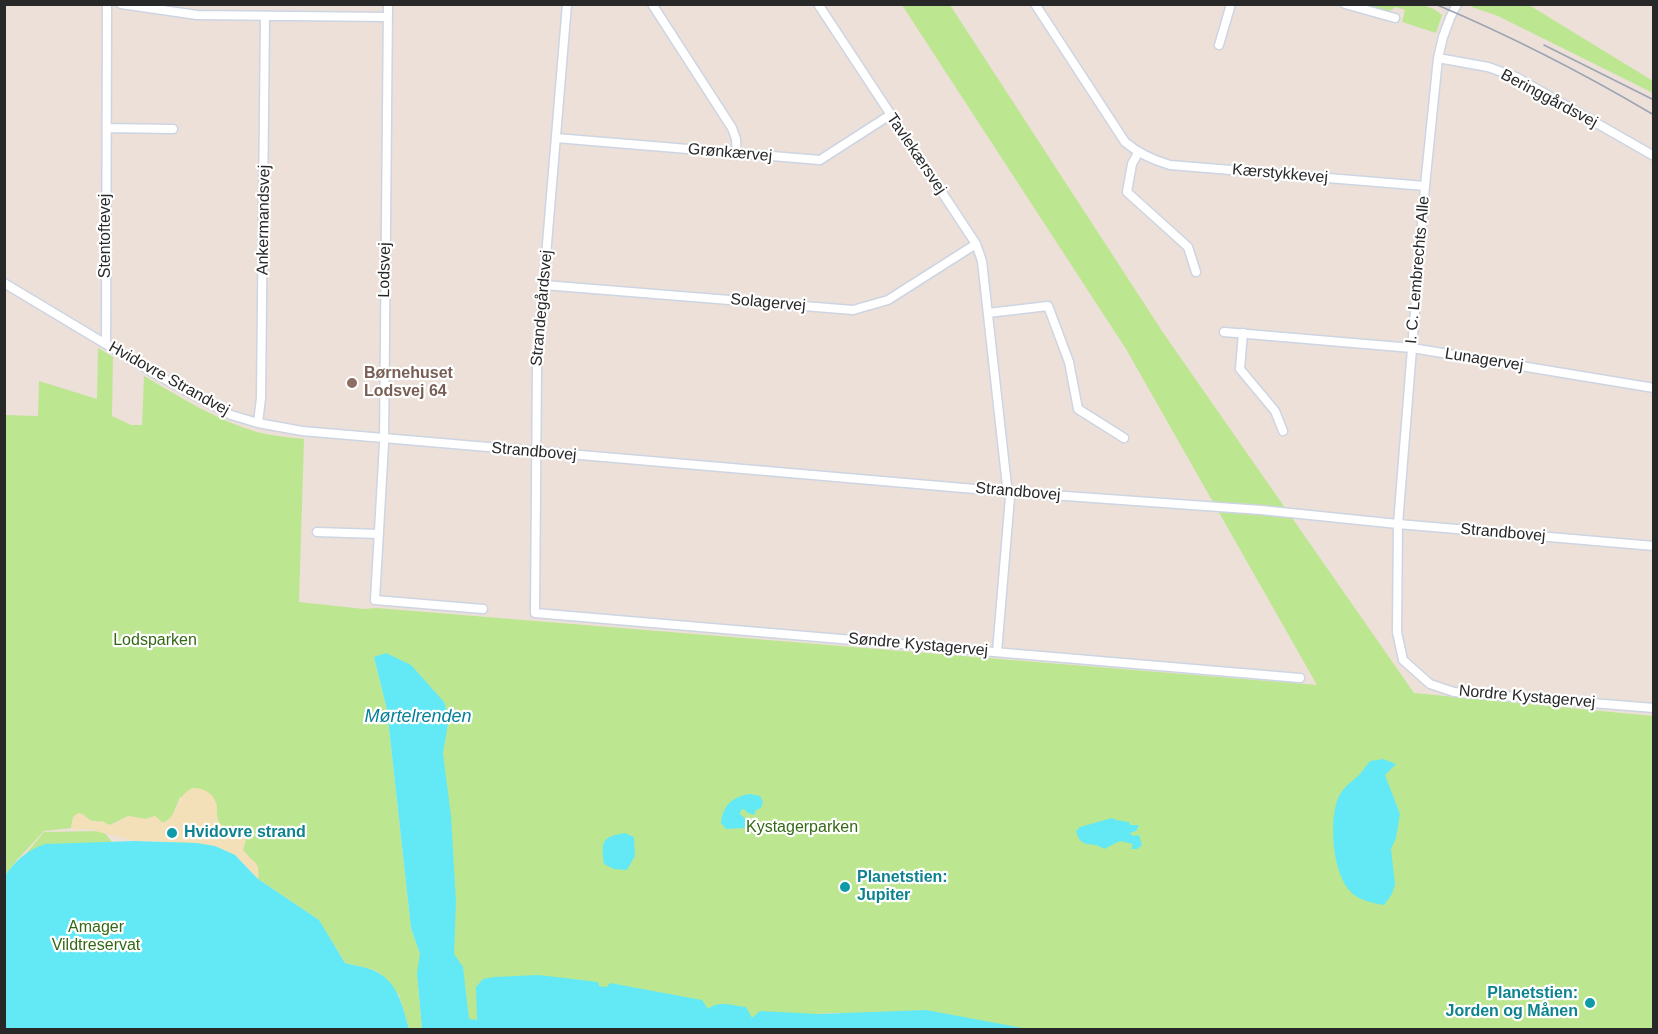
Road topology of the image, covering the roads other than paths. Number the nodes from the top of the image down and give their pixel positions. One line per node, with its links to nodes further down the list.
1 (107, 4): 17 (street, Stentoftevej)
2 (121, 4): 11 (street)
3 (388, 4): 12 (street, Lodsvej)
4 (567, 4): 19 (street, Strandegårdsvej)
5 (652, 4): 21 (street)
6 (818, 4): 16 (street, Tavlekærsvej)
7 (1035, 4): 20 (street, Kærstykkevej)
8 (1231, 4): 14 (street)
9 (1345, 4): 13 (street)
10 (1457, 4): 15 (street, I. C. Lembrechts Alle)
11 (265, 16): 12 (street); 34 (street, Ankermandsvej)
12 (388, 17): 36 (street, Lodsvej)
13 (1395, 18)
14 (1220, 45)
15 (1438, 58): 22 (street, Beringgårdsvej); 23 (street, I. C. Lembrechts Alle)
16 (891, 115): 21 (street, Grønkærvej); 24 (street, Tavlekærsvej)
17 (107, 128): 18 (street); 31 (street, Stentoftevej)
18 (173, 129)
19 (556, 138): 21 (street, Grønkærvej); 27 (street, Strandegårdsvej)
20 (1138, 153): 23 (street, Kærstykkevej); 25 (street)
21 (737, 154)
22 (1653, 156)
23 (1425, 186): 32 (street, I. C. Lembrechts Alle)
24 (976, 244): 27 (street, Solagervej); 28 (street, Tavlekærsvej)
25 (1196, 272)
26 (4, 283): 31 (street, Hvidovre Strandvej)
27 (544, 285): 38 (street, Strandegårdsvej)
28 (988, 313): 37 (street); 39 (street, Tavlekærsvej)
29 (1224, 332): 30 (street, Lunagervej)
30 (1243, 333): 32 (street, Lunagervej); 35 (street)
31 (105, 344): 34 (street, Hvidovre Strandvej)
32 (1412, 348): 33 (street, Lunagervej); 40 (street, I. C. Lembrechts Alle)
33 (1653, 388)
34 (258, 423): 36 (street, Hvidovre Strandvej)
35 (1283, 431)
36 (384, 438): 38 (street, Strandbovej); 42 (street, Lodsvej)
37 (1124, 438)
38 (536, 452): 39 (street, Strandbovej); 45 (street, Strandegårdsvej)
39 (1010, 492): 40 (street, Strandbovej); 46 (street, Tavlekærsvej)
40 (1398, 524): 43 (street, Strandbovej); 48 (street, Nordre Kystagervej)
41 (317, 532): 42 (street)
42 (378, 534): 44 (street, Lodsvej)
43 (1653, 546)
44 (483, 609)
45 (535, 613): 46 (street, Søndre Kystagervej)
46 (997, 652): 47 (street, Søndre Kystagervej)
47 (1300, 678)
48 (1653, 708)

